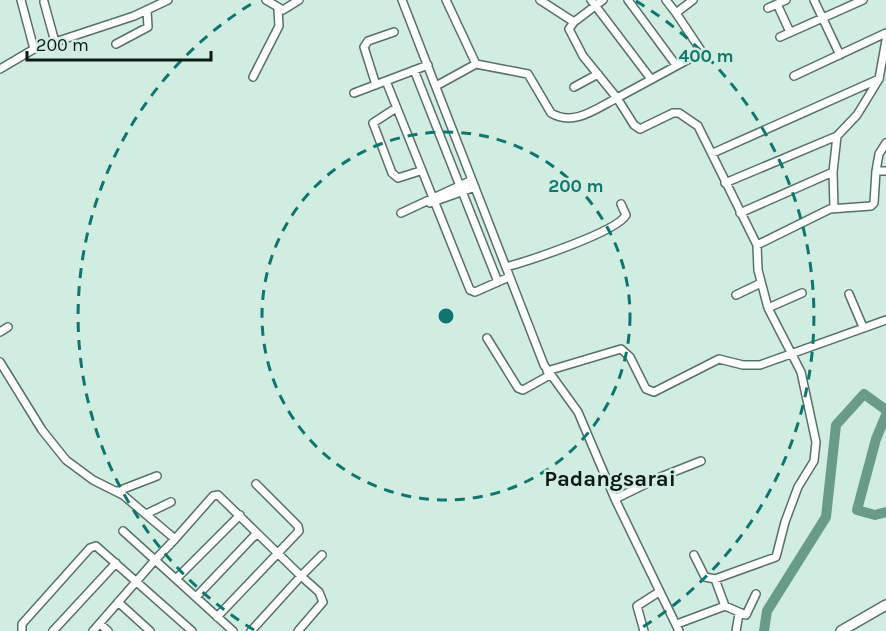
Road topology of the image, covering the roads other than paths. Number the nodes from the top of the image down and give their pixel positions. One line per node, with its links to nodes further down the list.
1 (21, 0): 31 (street)
2 (168, 0): 19 (street)
3 (266, 0): 20 (street)
4 (299, 0): 20 (street)
5 (402, 0): 34 (street)
6 (446, 0): 33 (street)
7 (540, 0): 23 (street)
8 (603, 0): 16 (street)
9 (628, 0): 35 (street)
10 (666, 0): 21 (street)
11 (693, 0): 21 (street)
12 (786, 0): 17 (street)
13 (814, 0): 22 (street)
14 (863, 0): 22 (street)
15 (44, 2): 29 (street)
16 (593, 3): 23 (street); 41 (street)
17 (777, 4): 18 (street); 25 (street)
18 (768, 8)
19 (147, 9): 29 (street); 30 (street)
20 (278, 9): 40 (street)
21 (676, 13): 35 (street)
22 (823, 18): 25 (street); 32 (street)
23 (574, 22): 38 (street)
24 (394, 32): 44 (street)
25 (790, 32): 27 (street)
26 (886, 33): 32 (street)
27 (780, 37)
28 (886, 40): 42 (street)
29 (55, 42): 31 (street)
30 (116, 44)
31 (34, 49): 36 (street)
32 (840, 55): 39 (street)
33 (476, 64): 45 (street); 48 (street)
34 (428, 65): 37 (street); 45 (street)
35 (676, 65): 41 (street)
36 (0, 69)
37 (414, 70): 43 (street); 59 (street)
38 (598, 74): 46 (street); 48 (street)
39 (794, 76)
40 (253, 77)
41 (651, 79): 48 (street)
42 (879, 79): 50 (street); 52 (street)
43 (386, 81): 44 (street); 49 (street)
44 (376, 85): 47 (street)
45 (436, 86): 58 (street)
46 (574, 87)
47 (354, 93)
48 (617, 98): 52 (street)
49 (396, 108): 53 (street); 53 (street)
50 (837, 136): 56 (street); 57 (street)
51 (886, 143): 54 (street)
52 (713, 153): 57 (street)
53 (420, 171): 60 (street)
54 (876, 171): 55 (street); 62 (street)
55 (886, 171)
56 (833, 172): 62 (street); 64 (street)
57 (725, 183): 64 (street)
58 (474, 184): 59 (street); 66 (street)
59 (461, 189): 60 (street); 68 (street)
60 (431, 201): 63 (street); 68 (street)
61 (621, 204): 66 (street)
62 (834, 208): 65 (street)
63 (401, 213)
64 (740, 213): 65 (street)
65 (757, 245): 69 (street)
66 (506, 267): 67 (street)
67 (509, 278): 68 (street); 81 (street)
68 (498, 282)
69 (761, 283): 72 (street); 73 (street)
70 (802, 293): 73 (street)
71 (849, 294): 76 (street)
72 (736, 295)
73 (768, 308): 79 (street)
74 (886, 320): 76 (street)
75 (8, 327): 77 (street)
76 (863, 327): 79 (street)
77 (0, 332)
78 (488, 338): 81 (street)
79 (789, 354): 81 (street); 100 (street)
80 (0, 362): 85 (street)
81 (549, 373): 86 (street)
82 (701, 461): 86 (street)
83 (157, 476): 85 (street)
84 (256, 484): 93 (street)
85 (118, 491): 88 (street)
86 (615, 499): 102 (street)
87 (171, 502): 88 (street)
88 (146, 513): 92 (street)
89 (240, 515): 91 (street); 92 (street); 99 (street)
90 (123, 531): 96 (street)
91 (257, 533): 93 (street); 104 (street)
92 (175, 539): 96 (street)
93 (279, 552): 98 (street); 109 (street)
94 (322, 555): 98 (street)
95 (694, 555): 100 (street)
96 (155, 560): 99 (street); 101 (street)
97 (116, 563): 101 (street); 112 (street); 113 (street)
98 (301, 576): 119 (street); 120 (street)
99 (177, 579): 104 (street)
100 (715, 579): 107 (street)
101 (136, 581): 105 (street); 117 (street)
102 (659, 592): 111 (street); 121 (street)
103 (756, 594): 108 (street)
104 (196, 597): 109 (street)
105 (118, 602): 110 (street); 116 (street)
106 (886, 605): 123 (street)
107 (725, 606): 108 (street); 111 (street)
108 (739, 614): 122 (street)
109 (218, 617): 118 (street)
110 (100, 624): 114 (street); 115 (street)
111 (678, 627)
112 (22, 631)
113 (53, 631)
114 (93, 631)
115 (108, 631)
116 (150, 631)
117 (192, 631)
118 (233, 631)
119 (251, 631)
120 (298, 631)
121 (644, 631)
122 (735, 631)
123 (841, 631)

